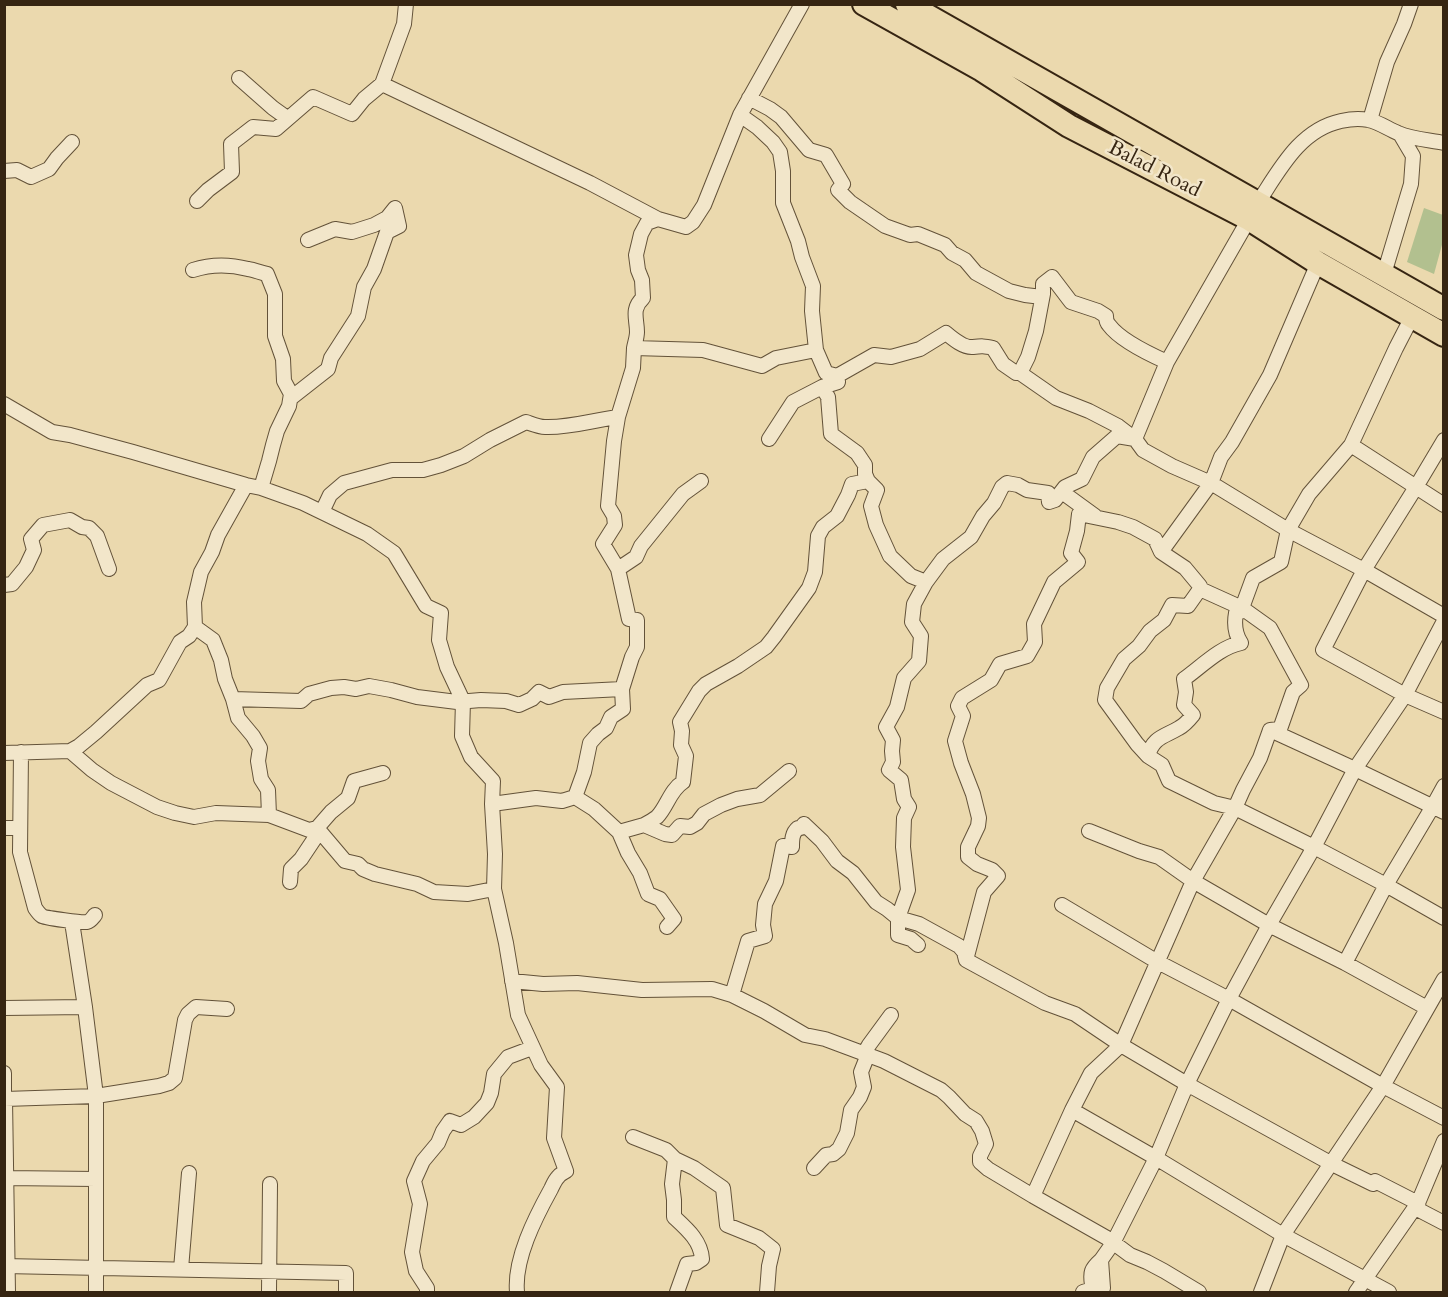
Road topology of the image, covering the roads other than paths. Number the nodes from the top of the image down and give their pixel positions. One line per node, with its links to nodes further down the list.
1 (406, 4): 7 (street)
2 (801, 4): 8 (street)
3 (864, 4): 17 (highway, Balad Road)
4 (1411, 4): 11 (street)
5 (907, 5): 17 (highway, Balad Road)
6 (239, 78): 10 (street)
7 (382, 84): 10 (street); 18 (street)
8 (749, 98): 9 (street); 23 (street)
9 (740, 115): 18 (street); 28 (street)
10 (287, 118): 16 (street)
11 (1370, 120): 12 (street); 17 (street)
12 (1400, 134): 14 (street); 22 (street)
13 (72, 142): 15 (street)
14 (1443, 143)
15 (4, 171)
16 (197, 201)
17 (1253, 212): 20 (highway, Balad Road); 22 (highway, Balad Road); 29 (street)
18 (658, 219): 27 (street)
19 (308, 240): 33 (street)
20 (1318, 263): 25 (highway, Balad Road); 42 (street)
21 (193, 270): 33 (street)
22 (1384, 274): 24 (highway, Balad Road)
23 (1042, 297): 29 (street); 30 (street)
24 (1443, 309)
25 (1412, 317): 26 (highway, Balad Road); 39 (street)
26 (1443, 335)
27 (634, 348): 28 (street); 35 (street)
28 (816, 350): 31 (street)
29 (1167, 362): 37 (street)
30 (1020, 373): 31 (street); 37 (street)
31 (837, 376): 32 (street)
32 (822, 387): 36 (street); 41 (street)
33 (291, 398): 45 (street)
34 (4, 404): 43 (street)
35 (618, 417): 48 (street); 53 (street)
36 (769, 439)
37 (1135, 439): 42 (street); 46 (street)
38 (1443, 440): 44 (street)
39 (1351, 445): 44 (street); 50 (street)
40 (701, 481): 53 (street)
41 (868, 481): 55 (street); 80 (street)
42 (1211, 483): 50 (street); 51 (street)
43 (246, 485): 45 (street); 60 (street)
44 (1416, 487): 47 (street); 54 (street)
45 (261, 488): 48 (street)
46 (1062, 492): 49 (street); 55 (street)
47 (1443, 505)
48 (322, 512): 64 (street)
49 (1096, 517): 51 (street); 99 (street)
50 (1288, 530): 54 (street); 58 (street)
51 (1161, 552): 57 (street)
52 (109, 569): 56 (street)
53 (618, 569): 61 (street)
54 (1364, 570): 59 (street); 62 (street)
55 (926, 582): 93 (street)
56 (4, 585)
57 (1200, 589): 58 (street); 70 (street)
58 (1242, 608): 66 (street); 70 (street)
59 (1443, 619): 62 (street)
60 (195, 627): 63 (street); 67 (street)
61 (622, 689): 64 (street); 75 (street)
62 (1405, 695): 65 (street); 71 (street)
63 (233, 699): 64 (street); 79 (street)
64 (463, 702): 76 (street)
65 (1443, 712)
66 (1270, 730): 71 (street); 77 (street)
67 (70, 750): 68 (street); 79 (street)
68 (21, 752): 69 (street); 82 (street)
69 (4, 753)
70 (1148, 756): 77 (street)
71 (1355, 769): 78 (street); 86 (street)
72 (789, 771): 80 (street)
73 (383, 773): 83 (street)
74 (1443, 786): 78 (street)
75 (575, 796): 76 (street); 85 (street)
76 (492, 804): 90 (street)
77 (1235, 808): 86 (street); 87 (street)
78 (1438, 809): 89 (street)
79 (270, 815): 83 (street)
80 (644, 825): 85 (street)
81 (4, 828): 82 (street)
82 (20, 828): 95 (street)
83 (317, 828): 88 (street); 90 (street)
84 (1089, 831): 87 (street)
85 (620, 832): 97 (street)
86 (1314, 847): 89 (street); 96 (street)
87 (1193, 881): 96 (street); 100 (street)
88 (290, 882)
89 (1386, 885): 94 (street); 101 (street)
90 (494, 889): 103 (street)
91 (1062, 905): 100 (street)
92 (95, 915): 95 (street)
93 (898, 918): 98 (street); 99 (street); 104 (street)
94 (1443, 918)
95 (72, 922): 107 (street)
96 (1269, 925): 101 (street); 105 (street)
97 (666, 927)
98 (918, 945)
99 (966, 960): 111 (street)
100 (1156, 962): 105 (street); 111 (street)
101 (1345, 963): 108 (street)
102 (1443, 979): 108 (street)
103 (512, 981): 104 (street); 112 (street)
104 (732, 995): 113 (street)
105 (1229, 999): 115 (street); 116 (street)
106 (4, 1008): 107 (street)
107 (85, 1008): 117 (street)
108 (1427, 1008): 116 (street)
109 (227, 1009): 117 (street)
110 (891, 1015): 113 (street)
111 (1121, 1045): 115 (street); 119 (street)
112 (532, 1048): 146 (street); 147 (street)
113 (864, 1054): 126 (street); 131 (street)
114 (4, 1073): 118 (street)
115 (1187, 1084): 123 (street); 125 (street)
116 (1383, 1086): 120 (street); 125 (street)
117 (96, 1095): 118 (street); 129 (street)
118 (5, 1099): 128 (street)
119 (1072, 1110): 123 (street); 131 (street)
120 (1443, 1118)
121 (633, 1137): 124 (street)
122 (1443, 1141): 132 (street)
123 (1156, 1158): 134 (street); 135 (street)
124 (675, 1159): 148 (street); 149 (street)
125 (1332, 1164): 132 (street); 134 (street)
126 (814, 1168)
127 (189, 1173): 139 (street)
128 (5, 1178): 129 (street); 137 (street)
129 (96, 1179): 138 (street)
130 (270, 1184): 140 (street)
131 (1033, 1196): 135 (street)
132 (1418, 1203): 133 (street); 141 (street)
133 (1443, 1223)
134 (1283, 1235): 141 (street); 153 (street)
135 (1113, 1243): 136 (street); 152 (street)
136 (1101, 1260): 150 (street); 151 (street)
137 (6, 1266): 138 (street); 142 (street)
138 (96, 1268): 139 (street); 143 (street)
139 (181, 1269): 140 (street)
140 (269, 1271): 144 (street); 145 (street)
141 (1365, 1278): 154 (street); 155 (street)
142 (8, 1293)
143 (96, 1293)
144 (269, 1293)
145 (346, 1293)
146 (427, 1293)
147 (517, 1293)
148 (677, 1293)
149 (767, 1293)
150 (1083, 1293)
151 (1101, 1293)
152 (1199, 1293)
153 (1261, 1293)
154 (1356, 1293)
155 (1389, 1293)

